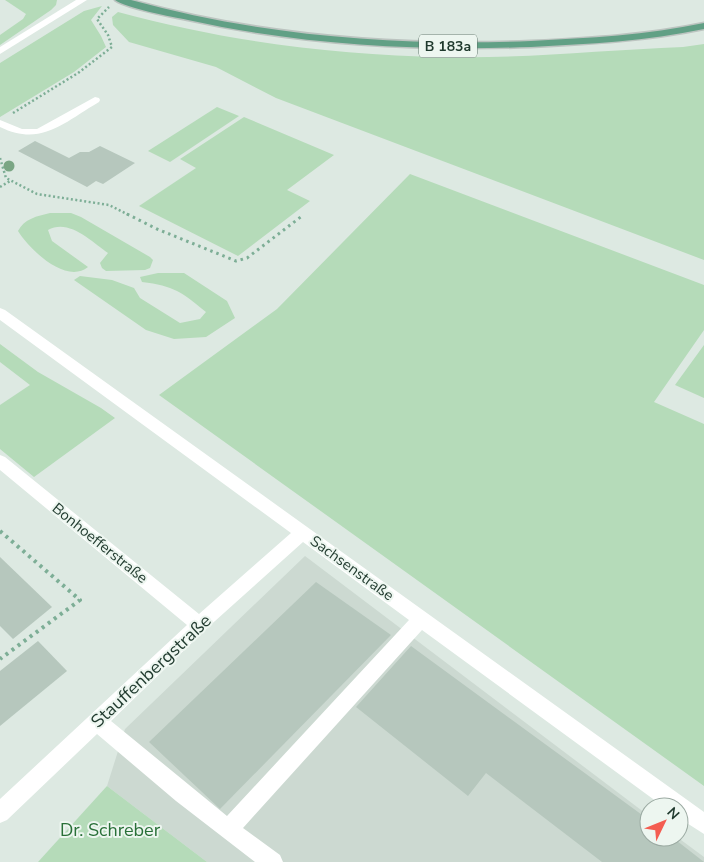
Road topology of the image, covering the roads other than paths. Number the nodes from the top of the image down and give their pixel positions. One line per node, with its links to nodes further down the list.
1 (82, 0): 4 (street)
2 (116, 2): 3 (main road, B 183a)
3 (704, 26)
4 (0, 51)
5 (95, 100): 6 (street)
6 (4, 120)
7 (0, 313): 9 (street, Sachsenstraße)
8 (0, 461): 11 (street, Bonhoefferstraße)
9 (304, 532): 10 (street, Sachsenstraße); 11 (street, Stauffenbergstraße)
10 (422, 618): 14 (street, Sachsenstraße); 15 (street)
11 (199, 625): 12 (street, Stauffenbergstraße)
12 (97, 722): 13 (street, Stauffenbergstraße); 15 (street)
13 (0, 813)
14 (704, 824)
15 (228, 830): 16 (street)
16 (273, 862)

